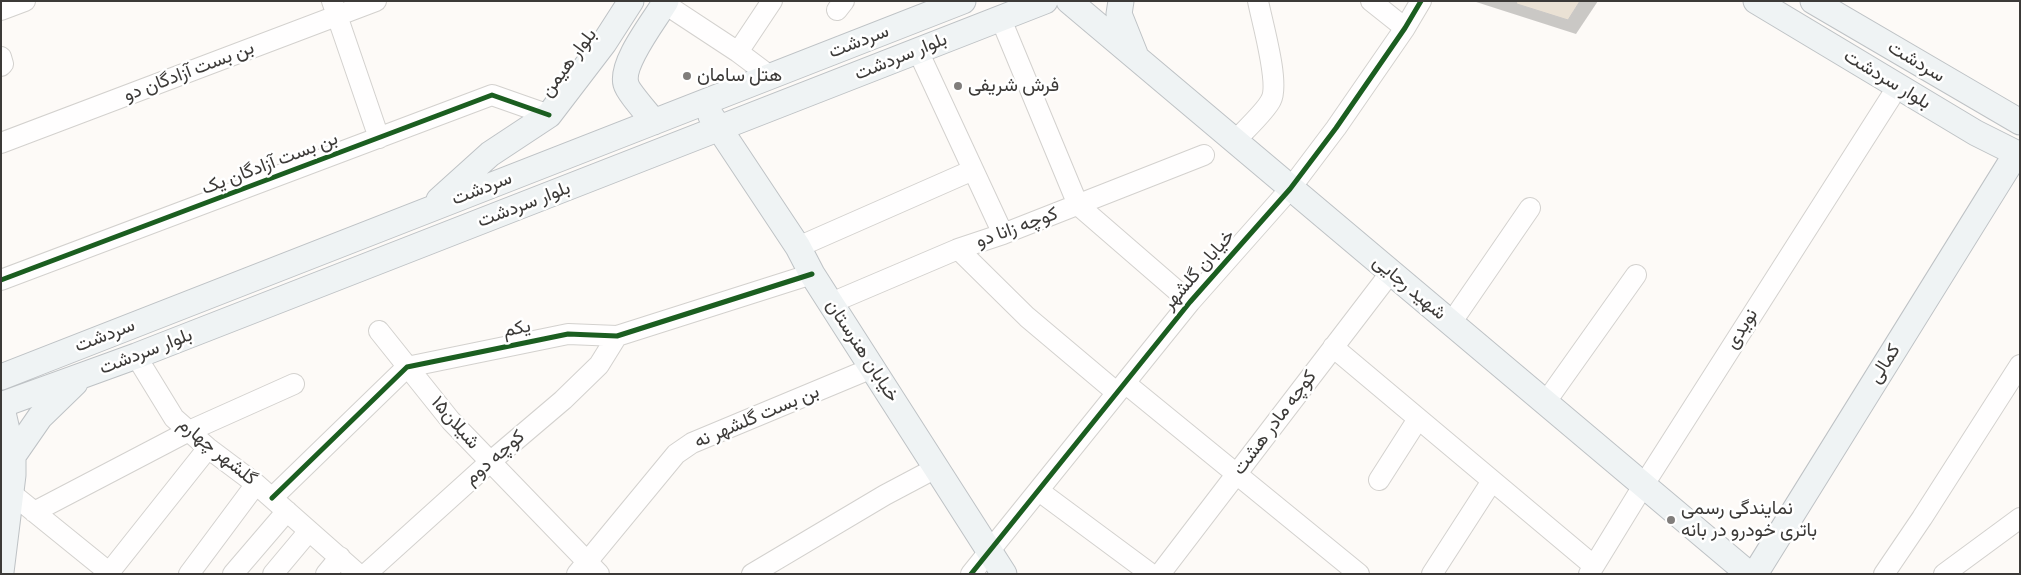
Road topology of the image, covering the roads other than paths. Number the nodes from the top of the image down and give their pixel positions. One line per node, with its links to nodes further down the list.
1 (25, 1): 16 (street)
2 (376, 1): 15 (street, بن بست آزادگان دو)
3 (631, 1): 27 (main road, بلوار هیمن)
4 (772, 1): 20 (street)
5 (1044, 1): 17 (main road, بلوار سردشت)
6 (1069, 1): 22 (main road, شهید رجایی)
7 (1122, 1): 22 (main road)
8 (1258, 1): 32 (street)
9 (1371, 1): 18 (street)
10 (1422, 1): 18 (street, خیابان گلشهر)
11 (1756, 1): 25 (main road, بلوار سردشت)
12 (1813, 1): 29 (main road, سردشت)
13 (960, 2): 24 (main road, سردشت)
14 (665, 3): 20 (street); 28 (main road)
15 (334, 8): 31 (street); 33 (street, بن بست آزادگان دو)
16 (1, 10)
17 (1000, 17): 19 (main road, بلوار سردشت); 38 (street)
18 (1405, 28): 37 (street, خیابان گلشهر)
19 (918, 51): 30 (main road, بلوار سردشت); 36 (street)
20 (738, 52): 24 (street)
21 (1, 56): 23 (street)
22 (1139, 61): 32 (main road, شهید رجایی)
23 (1, 66)
24 (770, 76): 26 (main road, سردشت)
25 (1898, 86): 35 (main road, بلوار سردشت); 74 (street, نویدی)
26 (703, 103): 28 (main road, سردشت); 30 (main road, خیابان هنرستان)
27 (549, 115): 31 (street, بن بست آزادگان یک); 40 (main road, بلوار هیمن)
28 (654, 122): 40 (main road, سردشت)
29 (2020, 122)
30 (719, 128): 42 (main road, خیابان هنرستان); 54 (main road, بلوار سردشت)
31 (379, 138): 47 (street, بن بست آزادگان یک)
32 (1235, 141): 37 (main road, شهید رجایی)
33 (1, 143)
34 (1204, 155): 38 (street, کوچه زانا دو)
35 (2018, 155): 100 (main road, کمالی)
36 (973, 170): 41 (street); 42 (street)
37 (1290, 189): 44 (main road, شهید رجایی); 48 (street, خیابان گلشهر)
38 (1078, 205): 41 (street, کوچه زانا دو); 48 (street)
39 (1530, 208): 50 (street)
40 (430, 209): 58 (main road, سردشت)
41 (1003, 234): 43 (street, کوچه زانا دو)
42 (798, 247): 45 (main road, خیابان هنرستان)
43 (958, 249): 49 (street, کوچه زانا دو); 61 (street)
44 (1391, 272): 50 (main road, شهید رجایی); 53 (street, کوچه مادر هشت)
45 (812, 274): 49 (main road, خیابان هنرستان); 52 (street, یکم)
46 (1636, 275): 62 (street)
47 (1, 280)
48 (1190, 302): 61 (street, خیابان گلشهر)
49 (831, 303): 57 (main road, خیابان هنرستان)
50 (1451, 323): 62 (main road, شهید رجایی)
51 (379, 331): 56 (street, شیلان۱۵)
52 (617, 336): 56 (street, یکم); 67 (street, کوچه دوم)
53 (1333, 347): 64 (street); 70 (street, کوچه مادر هشت)
54 (136, 356): 59 (main road, بلوار سردشت); 65 (street, گلشهر چهارم)
55 (2020, 365): 101 (street)
56 (408, 367): 67 (street, شیلان۱۵); 76 (street)
57 (872, 368): 68 (main road, خیابان هنرستان); 82 (street, بن بست گلشهر نه)
58 (1, 377)
59 (80, 378): 63 (main road, بلوار سردشت); 69 (main road)
60 (294, 384): 65 (street)
61 (1121, 388): 70 (street); 75 (street, خیابان گلشهر)
62 (1545, 403): 74 (main road, شهید رجایی)
63 (1, 405): 69 (main road)
64 (1418, 419): 71 (street); 72 (street)
65 (190, 431): 66 (street, گلشهر چهارم); 77 (street)
66 (208, 448): 73 (street, گلشهر چهارم); 85 (street)
67 (490, 462): 82 (street, شیلان۱۵); 91 (street, کوچه دوم)
68 (936, 468): 80 (main road, خیابان هنرستان); 92 (street)
69 (8, 473): 77 (street); 84 (main road)
70 (1236, 474): 96 (street, کوچه مادر هشت); 97 (street)
71 (1379, 480)
72 (1492, 481): 83 (street); 98 (street)
73 (256, 484): 76 (street, گلشهر چهارم); 86 (street)
74 (1643, 486): 83 (street, نویدی); 99 (main road, شهید رجایی)
75 (1038, 491): 80 (street, خیابان گلشهر); 95 (street)
76 (280, 504): 79 (street, گلشهر چهارم); 87 (street)
77 (34, 512): 85 (street)
78 (2019, 520): 102 (street)
79 (309, 531): 81 (street, گلشهر چهارم); 88 (street)
80 (990, 552): 93 (street, خیابان گلشهر); 94 (main road, خیابان هنرستان)
81 (340, 557): 89 (street); 90 (street, گلشهر چهارم)
82 (588, 570)
83 (1591, 570)
84 (1, 572)
85 (109, 573)
86 (189, 574)
87 (233, 574)
88 (272, 574)
89 (326, 574)
90 (358, 574)
91 (366, 574)
92 (752, 574)
93 (971, 574)
94 (1004, 574)
95 (1151, 574)
96 (1160, 574)
97 (1359, 574)
98 (1432, 574)
99 (1749, 574)
100 (1755, 574)
101 (1884, 574)
102 (1944, 574)

